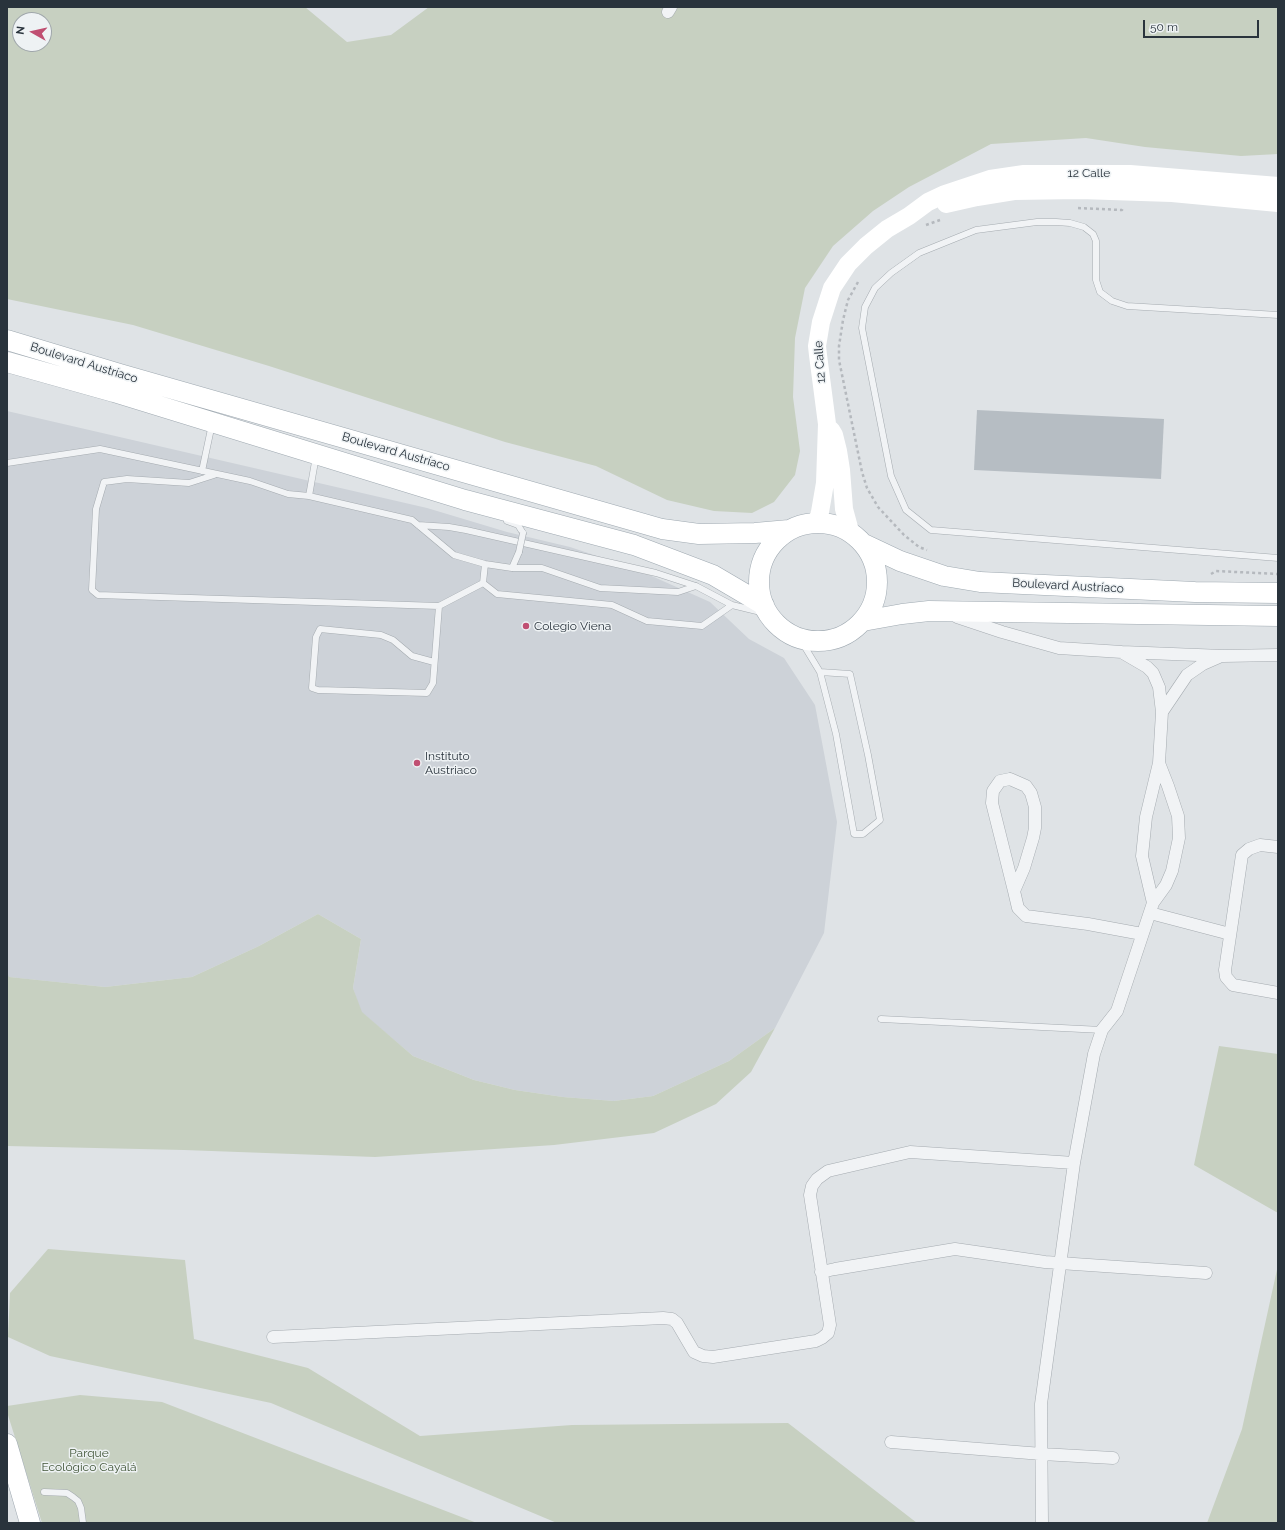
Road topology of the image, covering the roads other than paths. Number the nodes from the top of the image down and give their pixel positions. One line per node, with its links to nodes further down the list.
1 (1278, 186): 3 (street, 12 Calle)
2 (1278, 203): 3 (street, 12 Calle)
3 (909, 216): 8 (street, 12 Calle)
4 (1278, 315): 20 (lane)
5 (7, 340): 17 (main road, Boulevard Austríaco)
6 (7, 362): 7 (main road, Boulevard Austríaco)
7 (212, 422): 9 (main road, Boulevard Austríaco); 11 (lane)
8 (827, 424): 15 (street, 12 Calle); 18 (street, 12 Calle)
9 (317, 455): 13 (lane); 28 (main road, Boulevard Austríaco)
10 (7, 463): 11 (lane)
11 (202, 471): 12 (lane)
12 (216, 474): 13 (lane); 27 (lane)
13 (310, 496): 16 (lane)
14 (499, 519): 22 (lane, bridge)
15 (817, 522): 17 (main road); 18 (main road)
16 (418, 525): 21 (lane); 24 (lane)
17 (789, 530): 28 (main road)
18 (850, 531): 19 (main road)
19 (864, 544): 25 (main road, Boulevard Austríaco); 31 (main road)
20 (1278, 558)
21 (485, 564): 22 (lane); 23 (lane)
22 (512, 568): 24 (lane)
23 (483, 583): 26 (lane); 27 (lane)
24 (696, 586): 26 (lane)
25 (1278, 593)
26 (732, 605): 28 (lane)
27 (439, 606): 36 (lane)
28 (766, 610): 32 (main road)
29 (929, 611): 30 (main road, Boulevard Austríaco); 31 (main road, Boulevard Austríaco); 33 (street)
30 (1278, 616)
31 (863, 621): 32 (main road)
32 (800, 638): 37 (lane)
33 (1122, 652): 35 (street); 38 (street)
34 (1278, 655): 35 (street)
35 (1223, 656): 38 (street)
36 (434, 662): 36 (lane)
37 (820, 672): 37 (lane)
38 (1162, 712): 39 (street)
39 (1159, 763): 42 (street); 42 (street)
40 (1278, 847): 44 (street)
41 (1014, 891): 41 (street); 43 (street)
42 (1152, 908): 43 (street); 44 (street)
43 (1142, 934): 47 (street)
44 (1230, 934): 45 (street)
45 (1278, 993)
46 (881, 1019): 47 (lane)
47 (1102, 1030): 48 (street)
48 (1074, 1163): 49 (street); 50 (street)
49 (1059, 1263): 50 (street); 51 (street); 55 (street)
50 (821, 1272): 52 (street)
51 (1206, 1273)
52 (273, 1337)
53 (891, 1442): 55 (street)
54 (7, 1444): 58 (main road)
55 (1042, 1454): 56 (street); 60 (street)
56 (1113, 1458)
57 (44, 1492): 59 (lane)
58 (30, 1523)
59 (83, 1523)
60 (1042, 1523)

